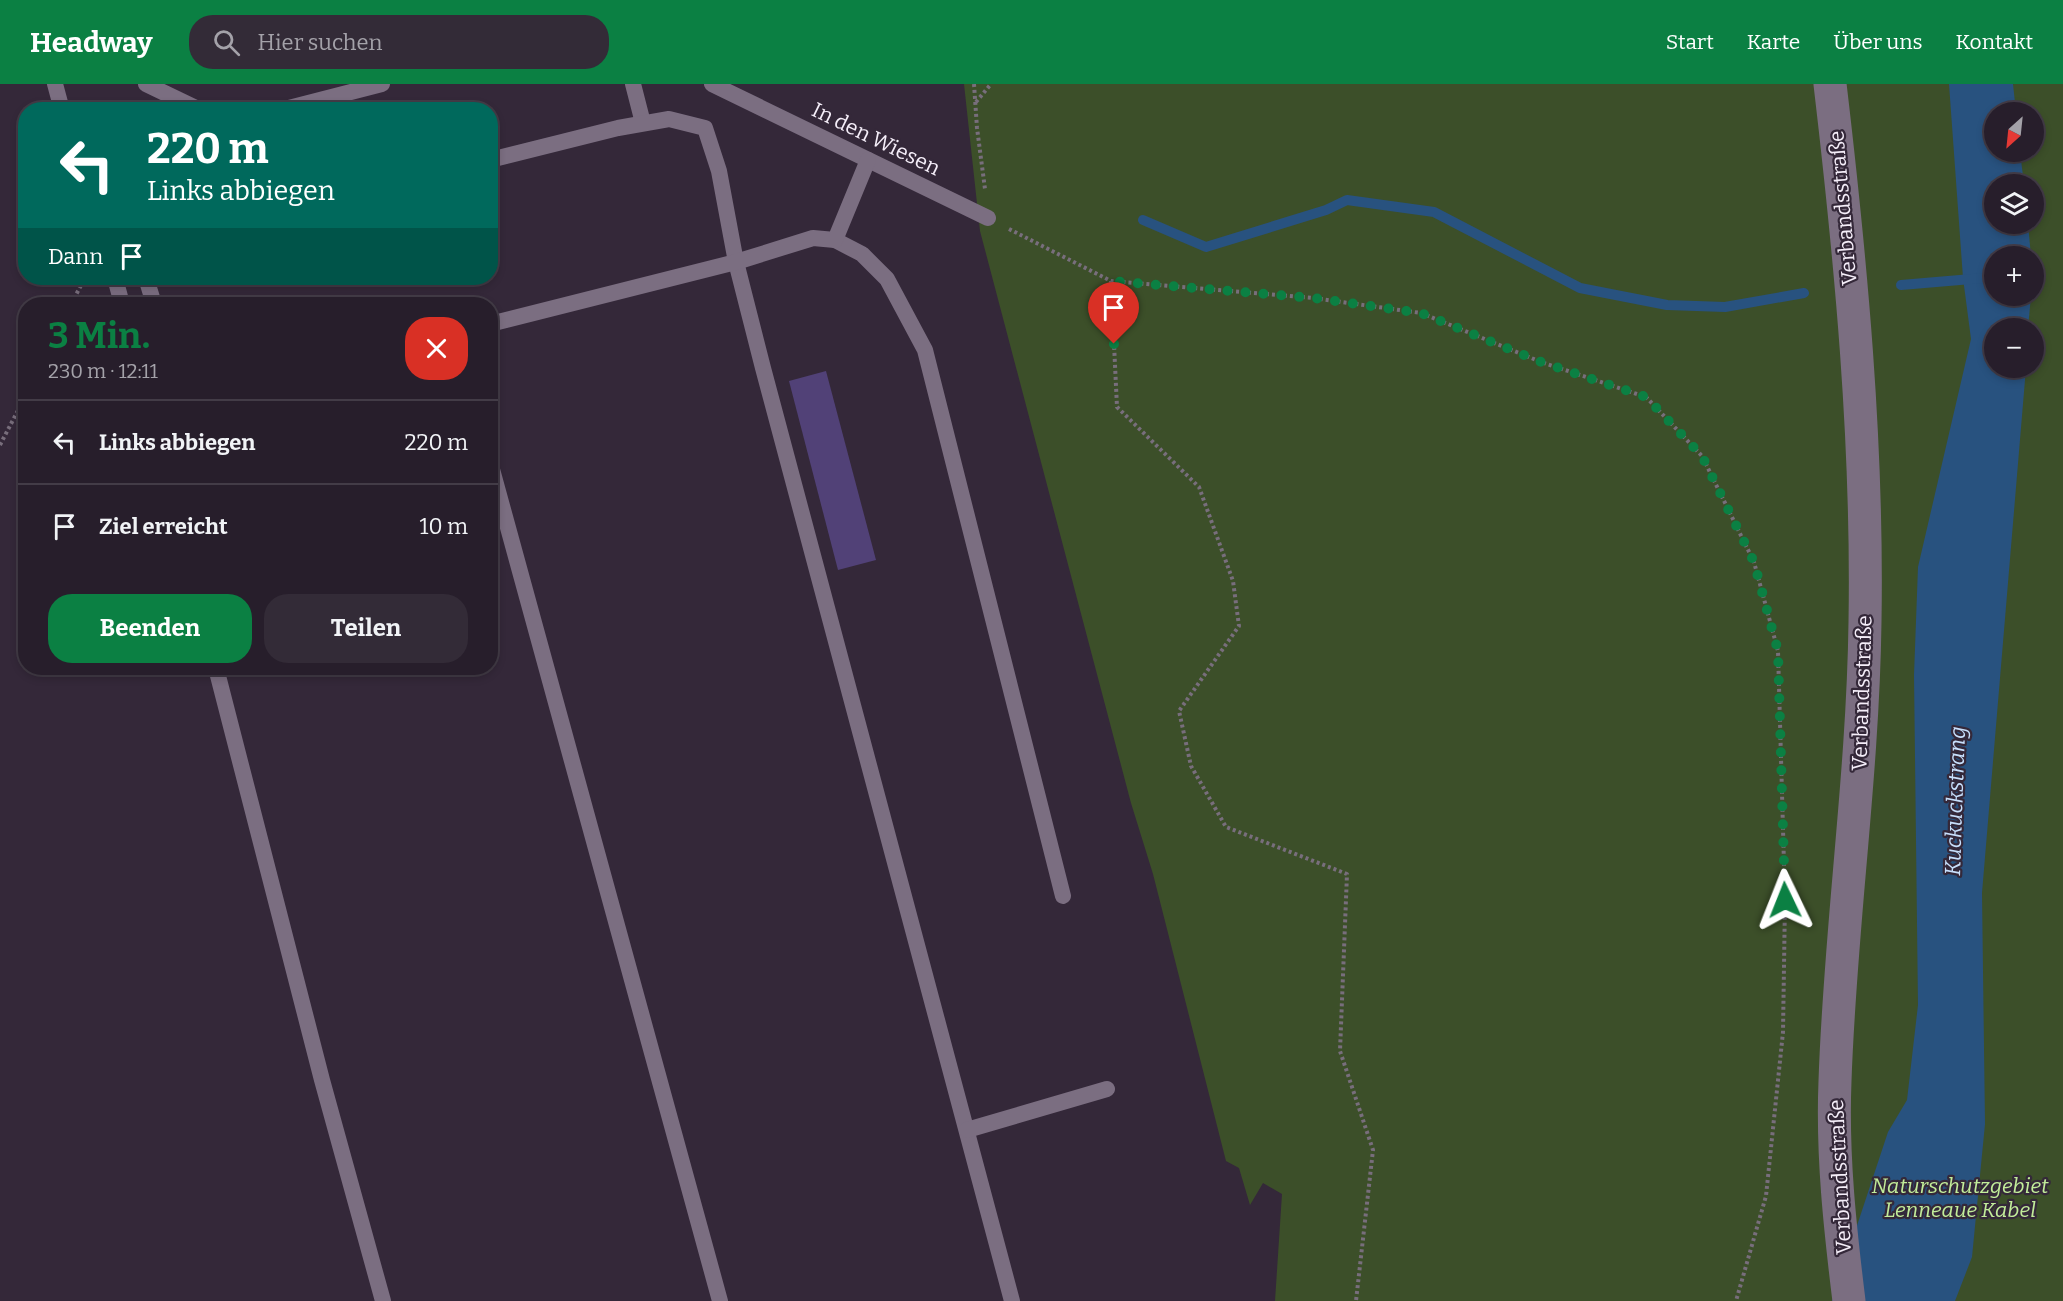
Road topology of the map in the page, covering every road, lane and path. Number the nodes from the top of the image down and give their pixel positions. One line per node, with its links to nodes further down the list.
1 (55, 84): 9 (lane)
2 (146, 84): 10 (lane)
3 (382, 84): 11 (lane)
4 (633, 84): 13 (lane)
5 (712, 84): 15 (lane, In den Wiesen)
6 (974, 84): 12 (path)
7 (991, 84): 12 (path)
8 (1830, 84): 33 (main road, Verbandsstraße)
9 (60, 102)
10 (183, 102)
11 (312, 102)
12 (975, 103): 16 (path)
13 (643, 123): 14 (lane); 18 (lane)
14 (498, 158)
15 (868, 160): 16 (lane, In den Wiesen); 17 (lane)
16 (988, 218): 19 (path)
17 (835, 240): 18 (lane); 25 (lane)
18 (736, 262): 20 (lane); 27 (lane)
19 (1111, 281): 31 (path); 32 (path)
20 (498, 322)
21 (18, 410): 22 (path)
22 (0, 445)
23 (498, 491): 29 (lane)
24 (218, 675): 28 (lane)
25 (1063, 896)
26 (1107, 1089): 27 (lane)
27 (967, 1130): 30 (lane)
28 (384, 1301)
29 (720, 1301)
30 (1012, 1301)
31 (1356, 1301)
32 (1736, 1301)
33 (1849, 1301)

